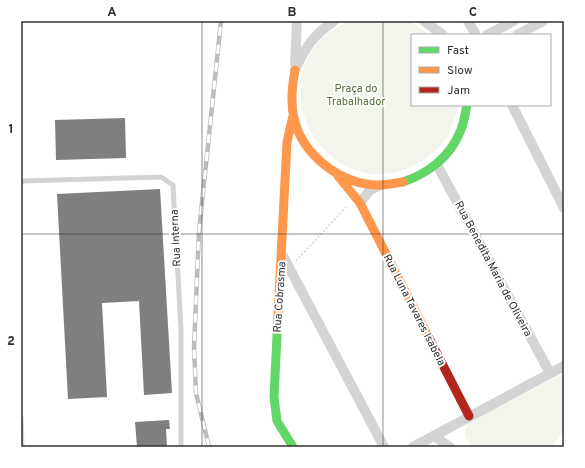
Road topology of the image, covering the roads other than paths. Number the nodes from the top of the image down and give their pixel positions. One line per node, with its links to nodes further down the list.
1 (297, 21): 11 (street)
2 (334, 21): 11 (street)
3 (424, 21): 7 (street)
4 (468, 21): 8 (street)
5 (514, 21): 9 (street)
6 (543, 21): 10 (street)
7 (442, 34)
8 (475, 34)
9 (488, 34)
10 (519, 34)
11 (295, 70): 14 (street)
12 (467, 106): 17 (street)
13 (513, 106): 22 (street)
14 (293, 116): 15 (street); 16 (street, Rua Cobrasma)
15 (301, 139): 16 (street); 18 (street)
16 (287, 142): 23 (street, Rua Cobrasma)
17 (437, 165): 20 (street); 25 (street, Rua Benedita Maria de Oliveira)
18 (338, 175): 20 (street); 21 (street, Rua Luna Tavares Isabela)
19 (21, 183): 30 (lane, Rua Interna)
20 (379, 186): 21 (street)
21 (358, 200): 26 (street, Rua Luna Tavares Isabela)
22 (564, 208)
23 (283, 256): 31 (street, Rua Cobrasma); 32 (street)
24 (564, 366): 25 (street)
25 (550, 373): 26 (street)
26 (469, 416): 28 (street)
27 (21, 417): 29 (lane)
28 (434, 436): 33 (street); 34 (street)
29 (22, 447)
30 (180, 447)
31 (293, 447)
32 (384, 447)
33 (413, 447)
34 (450, 447)

